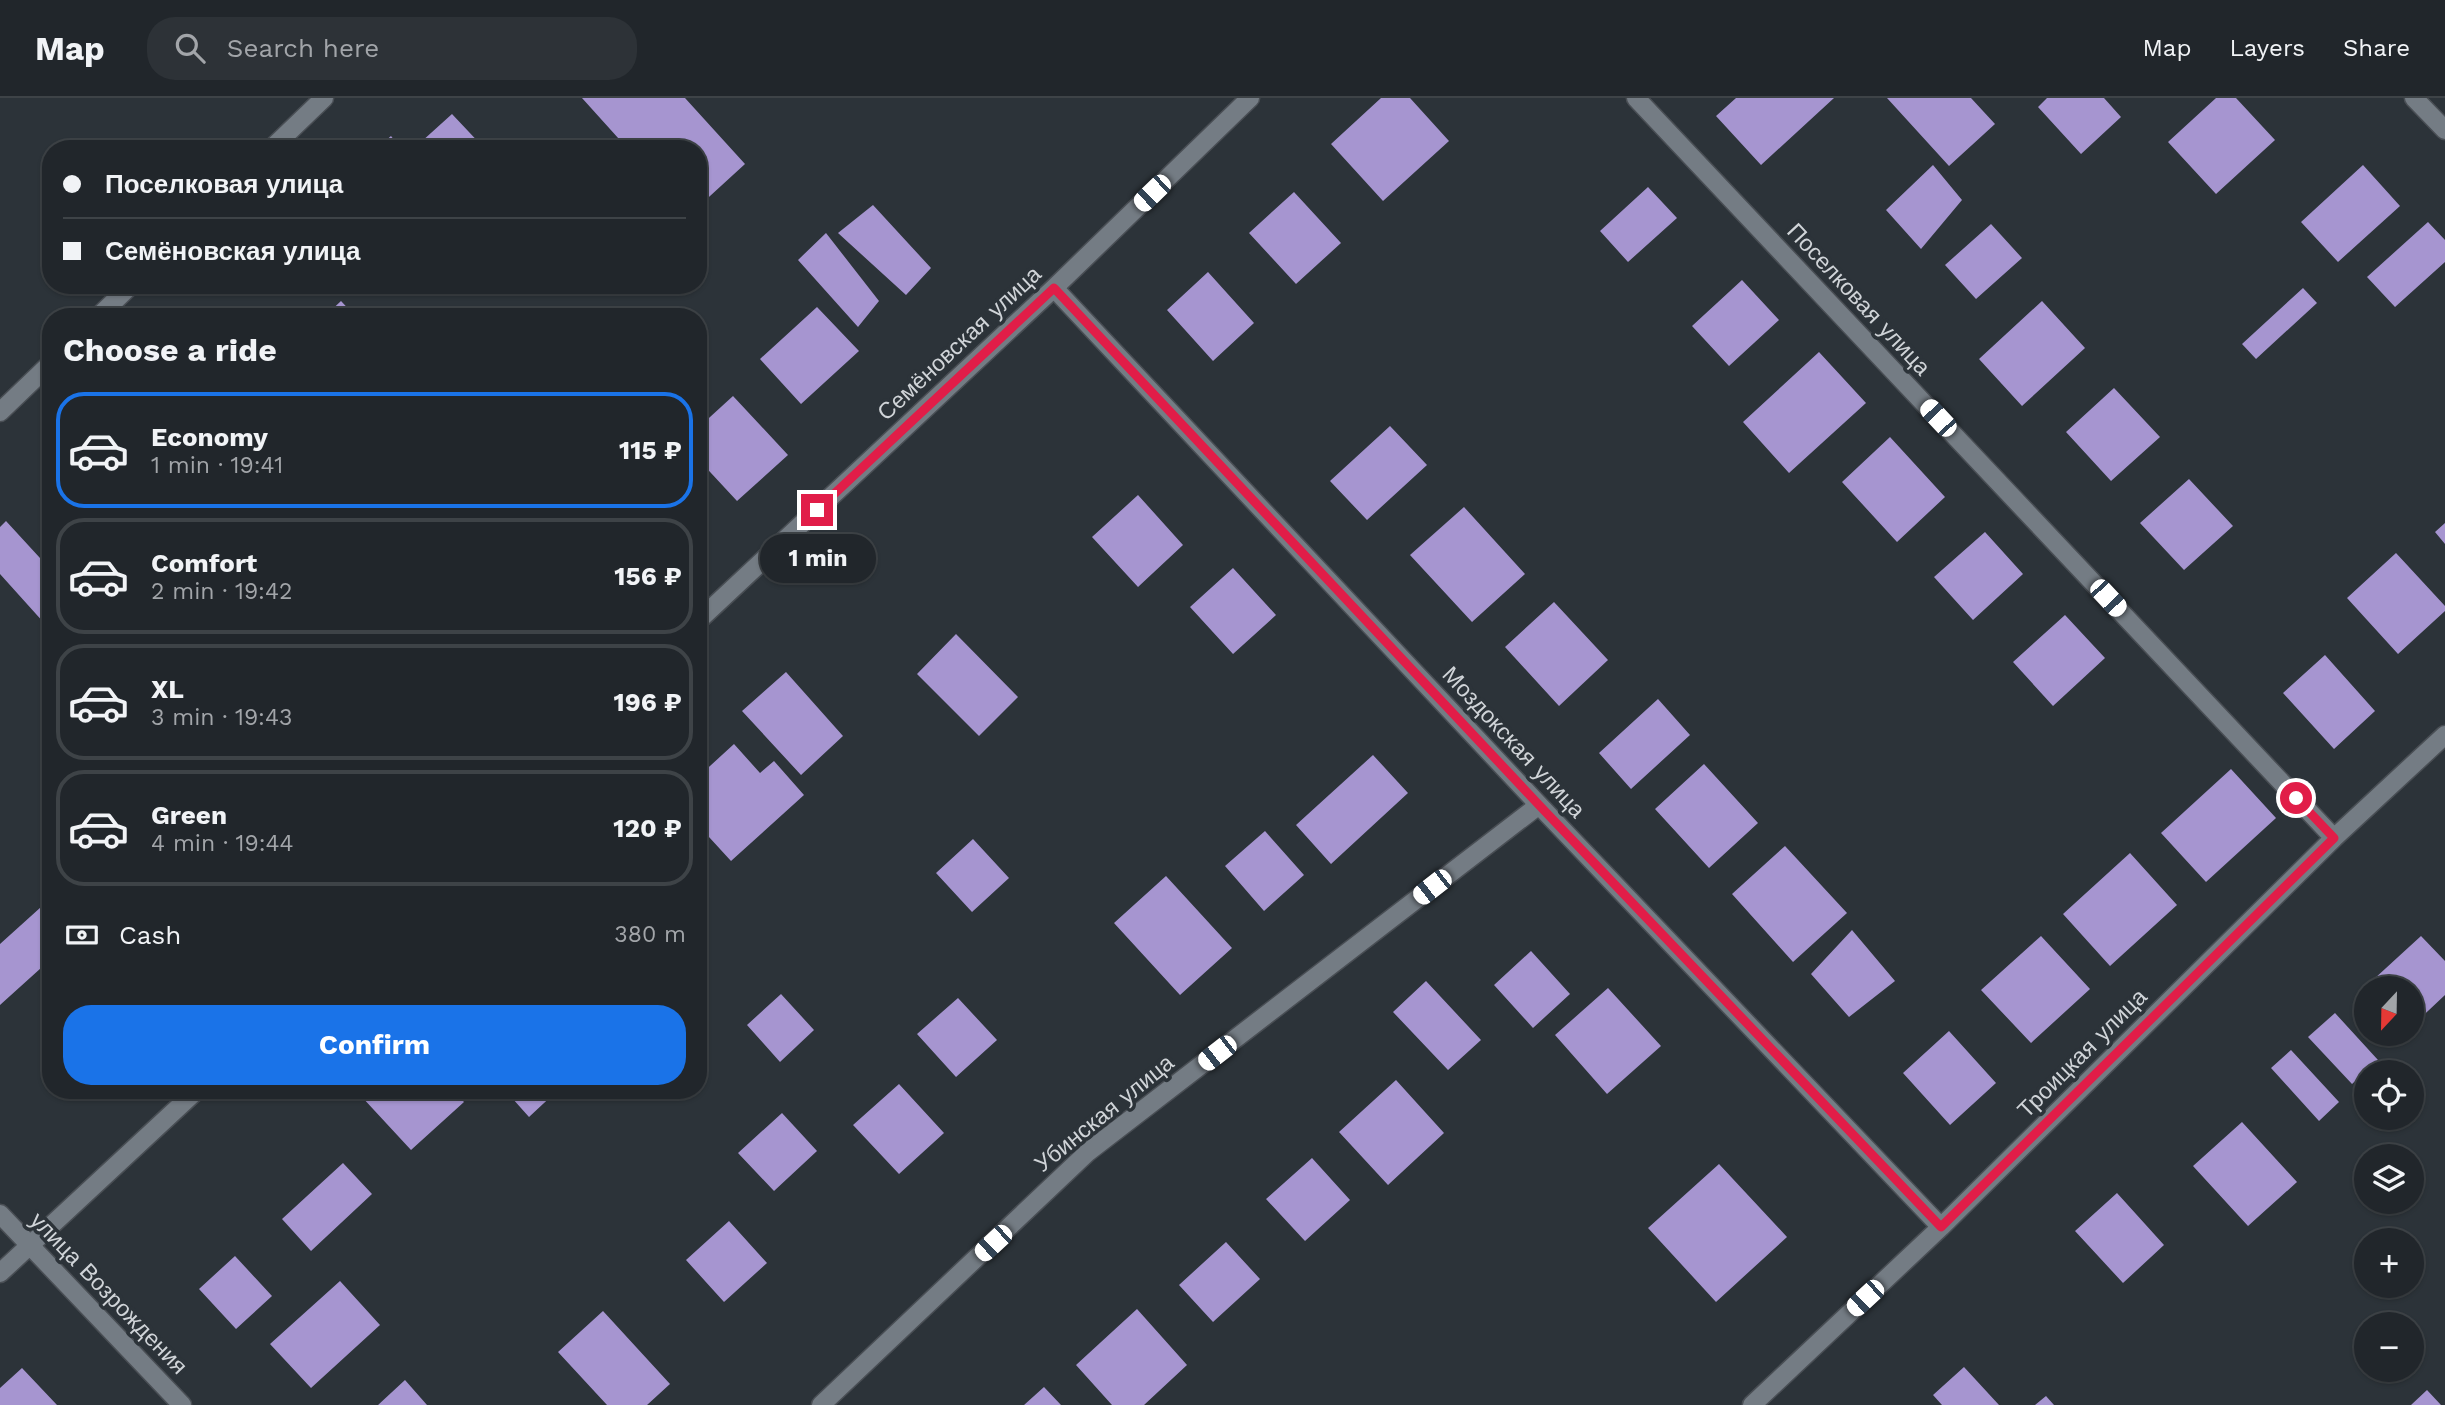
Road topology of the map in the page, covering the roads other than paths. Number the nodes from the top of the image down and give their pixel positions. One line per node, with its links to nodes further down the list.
1 (324, 98): 6 (street)
2 (1250, 98): 7 (street, Семёновская улица)
3 (1636, 98): 15 (street, Поселковая улица)
4 (2414, 98): 5 (street)
5 (2445, 130)
6 (280, 140)
7 (1054, 288): 12 (street, Семёновская улица); 14 (street, Моздокская улица)
8 (122, 294): 9 (street)
9 (107, 308)
10 (42, 372): 11 (street)
11 (0, 412)
12 (707, 613)
13 (2445, 734): 15 (street, Троицкая улица)
14 (1539, 805): 18 (street, Моздокская улица); 22 (street, Убинская улица)
15 (2334, 838): 18 (street, Троицкая улица)
16 (187, 1099): 19 (street)
17 (0, 1214): 19 (street, улица Возрождения)
18 (1941, 1227): 23 (street, Троицкая улица)
19 (30, 1246): 20 (street); 21 (street, улица Возрождения)
20 (0, 1273)
21 (182, 1405)
22 (821, 1405)
23 (1752, 1405)

